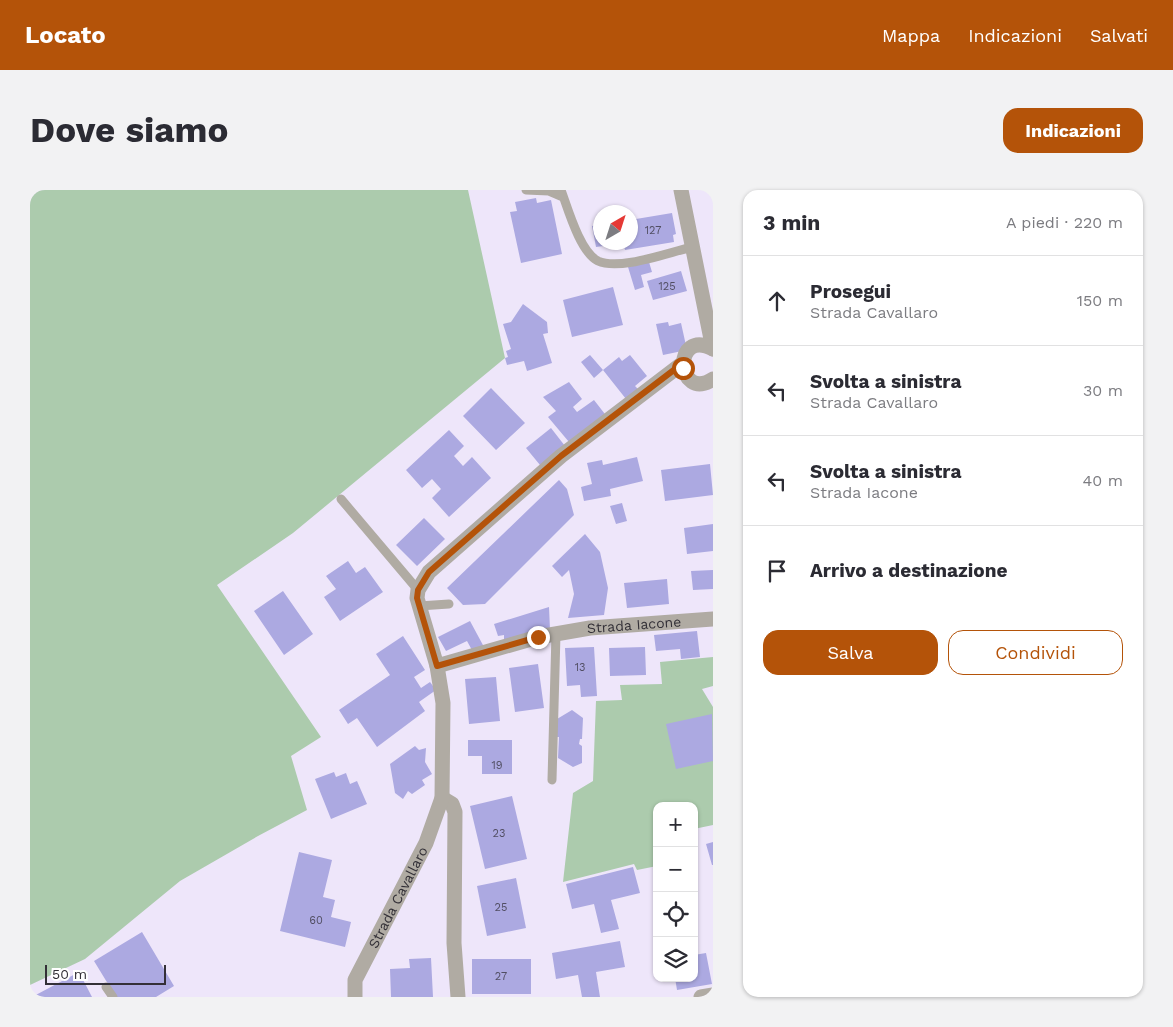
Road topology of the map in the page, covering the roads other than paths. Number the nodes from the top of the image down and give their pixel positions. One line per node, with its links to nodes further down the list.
1 (526, 190): 3 (lane)
2 (682, 190): 4 (street)
3 (562, 193): 4 (lane)
4 (693, 246): 5 (street)
5 (705, 316): 6 (street); 7 (street)
6 (696, 346): 7 (street); 8 (street)
7 (713, 349)
8 (683, 363): 9 (street); 11 (street)
9 (713, 379)
10 (341, 499): 11 (lane)
11 (418, 590): 13 (street, Strada Cavallaro)
12 (449, 604): 13 (lane)
13 (419, 606): 16 (street, Strada Cavallaro)
14 (713, 619): 15 (street, Strada Iacone)
15 (556, 634): 16 (street, Strada Iacone); 17 (lane)
16 (437, 666): 18 (street, Strada Cavallaro)
17 (552, 780)
18 (442, 798): 22 (street, Strada Cavallaro); 23 (street)
19 (106, 987): 21 (lane)
20 (713, 995): 24 (street)
21 (113, 997)
22 (355, 997)
23 (458, 997)
24 (700, 997)

